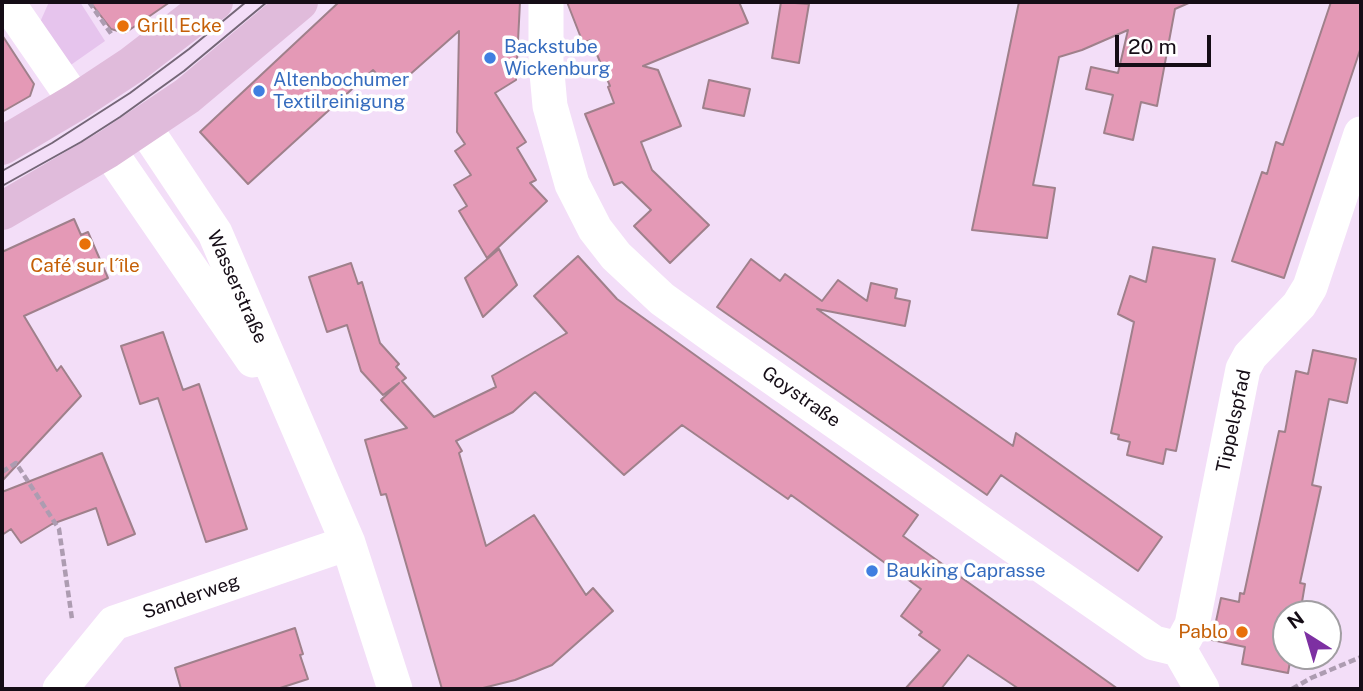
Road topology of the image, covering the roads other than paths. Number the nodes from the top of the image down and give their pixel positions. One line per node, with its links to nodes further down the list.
1 (7, 2): 5 (street)
2 (214, 2): 5 (main road)
3 (299, 2): 6 (main road)
4 (546, 2): 13 (street, Goystraße)
5 (68, 91): 6 (main road); 8 (main road); 9 (main road)
6 (143, 125): 9 (main road); 11 (street, Wasserstraße)
7 (1361, 134): 13 (street, Tippelspfad)
8 (2, 146)
9 (108, 149): 10 (main road); 11 (street, Wasserstraße)
10 (2, 211)
11 (295, 420): 12 (street, Wasserstraße)
12 (348, 543): 14 (street, Sanderweg); 15 (street, Wasserstraße)
13 (1179, 649): 16 (street)
14 (70, 677)
15 (395, 689)
16 (1202, 689)

